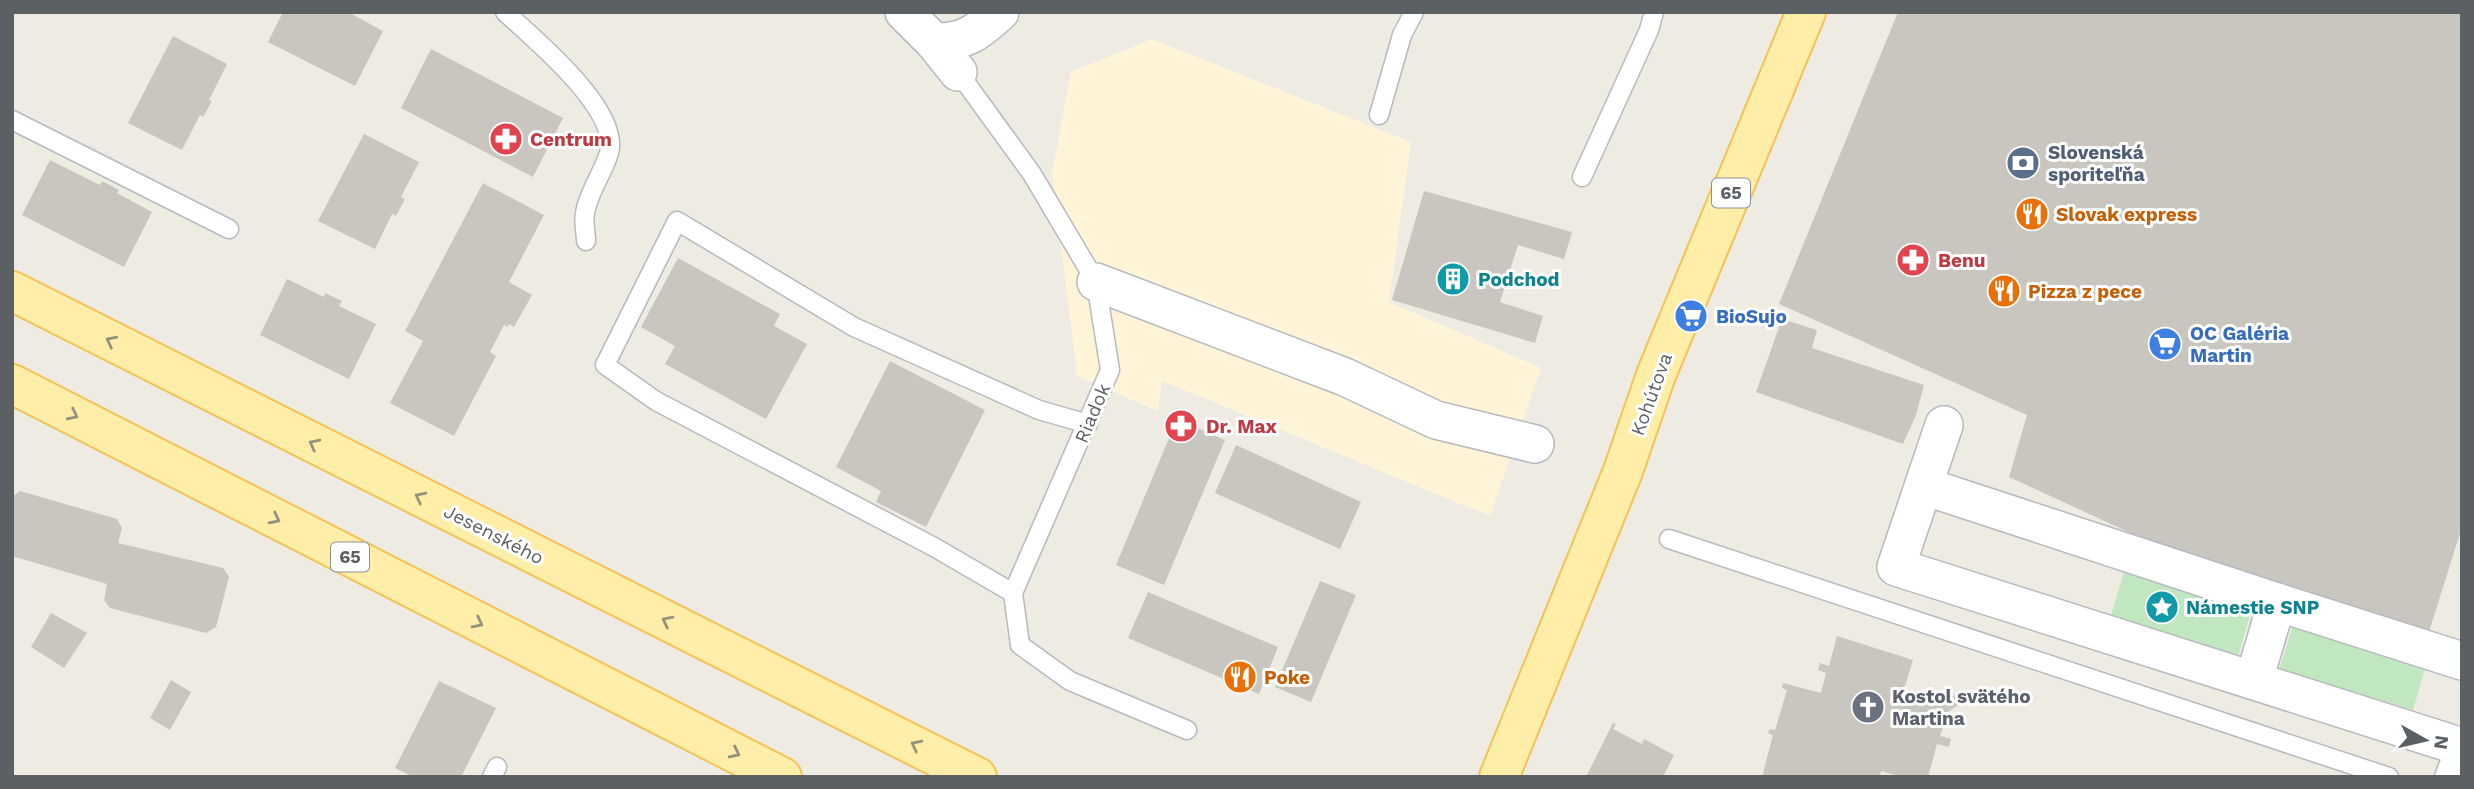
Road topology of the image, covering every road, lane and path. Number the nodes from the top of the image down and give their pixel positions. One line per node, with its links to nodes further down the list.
1 (505, 12): 13 (lane)
2 (904, 12): 7 (street)
3 (1414, 12): 9 (lane)
4 (1654, 12): 11 (lane)
5 (1806, 12): 30 (main road, Kohútova / 65)
6 (990, 21): 7 (street); 8 (lane)
7 (934, 42): 8 (street)
8 (958, 72): 14 (lane, Riadok)
9 (1379, 115)
10 (12, 120): 12 (lane)
11 (1582, 177)
12 (229, 229)
13 (586, 241)
14 (1096, 282): 17 (lane, Riadok); 19 (street)
15 (12, 291): 29 (main road, Jesenského, one-way to 15)
16 (12, 384): 28 (main road, 65, one-way to 28)
17 (1088, 424): 22 (lane, Riadok); 22 (lane)
18 (1944, 425): 20 (street)
19 (1535, 444)
20 (1924, 486): 23 (street); 25 (street)
21 (1669, 539): 31 (lane)
22 (1013, 593): 26 (lane)
23 (2277, 602): 24 (street); 25 (street)
24 (2462, 661)
25 (2254, 680): 27 (street)
26 (1187, 730)
27 (2459, 765)
28 (782, 777)
29 (977, 777)
30 (1499, 777)
31 (2389, 777)

